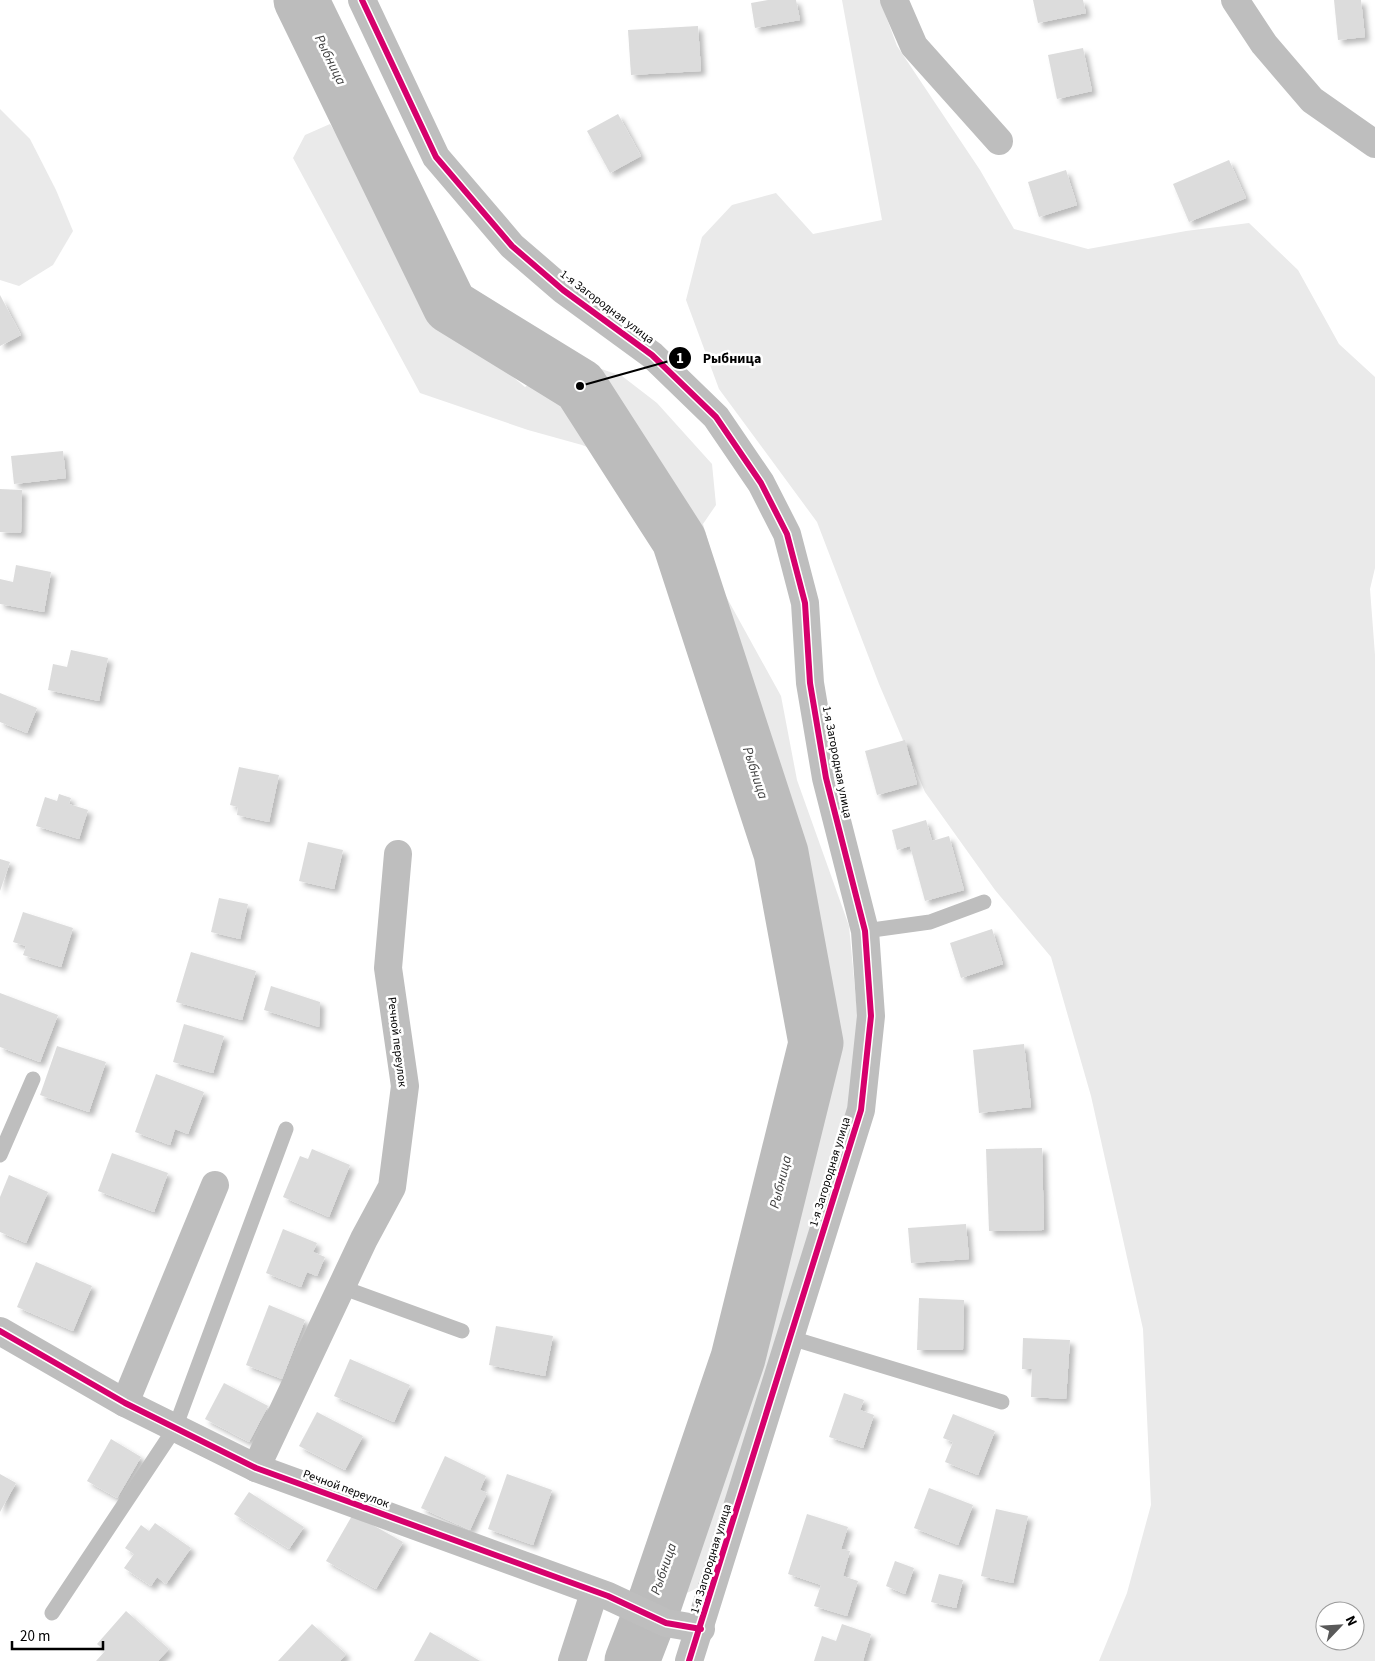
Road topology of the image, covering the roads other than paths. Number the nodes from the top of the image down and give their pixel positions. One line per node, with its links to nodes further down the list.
1 (362, 0): 8 (street, 1-я Загородная улица)
2 (894, 0): 4 (street)
3 (1235, 0): 5 (street)
4 (999, 141)
5 (1375, 144)
6 (398, 854): 13 (street, Речной переулок)
7 (984, 902): 8 (lane)
8 (865, 931): 16 (street, 1-я Загородная улица)
9 (34, 1079): 11 (lane)
10 (286, 1129): 19 (lane)
11 (0, 1155)
12 (216, 1185): 18 (street)
13 (341, 1287): 15 (lane); 20 (street, Речной переулок)
14 (0, 1331): 18 (street, Речной переулок)
15 (462, 1331)
16 (792, 1338): 17 (lane); 23 (street, 1-я Загородная улица)
17 (1002, 1402)
18 (125, 1403): 19 (street, Речной переулок)
19 (175, 1428): 20 (street, Речной переулок); 22 (lane)
20 (256, 1468): 21 (street, Речной переулок)
21 (594, 1593): 23 (street, Речной переулок); 24 (street)
22 (52, 1613)
23 (701, 1629): 25 (street, 1-я Загородная улица)
24 (572, 1661)
25 (690, 1661)

